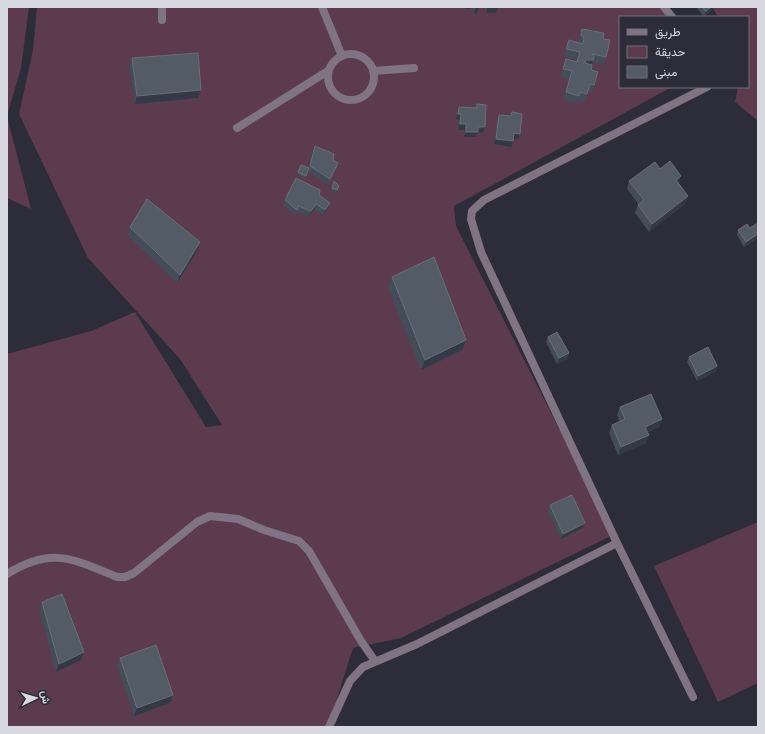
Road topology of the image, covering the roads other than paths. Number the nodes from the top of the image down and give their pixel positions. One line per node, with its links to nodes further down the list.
1 (162, 7): 5 (street)
2 (322, 7): 6 (street)
3 (664, 7): 4 (street)
4 (671, 16)
5 (162, 20)
6 (342, 56): 8 (street); 9 (street)
7 (414, 68): 9 (street)
8 (328, 71): 9 (street); 11 (street)
9 (373, 72)
10 (705, 88): 12 (street)
11 (237, 128)
12 (617, 543): 14 (street); 15 (street)
13 (7, 574): 14 (street)
14 (375, 661): 16 (street)
15 (693, 697)
16 (329, 727)

